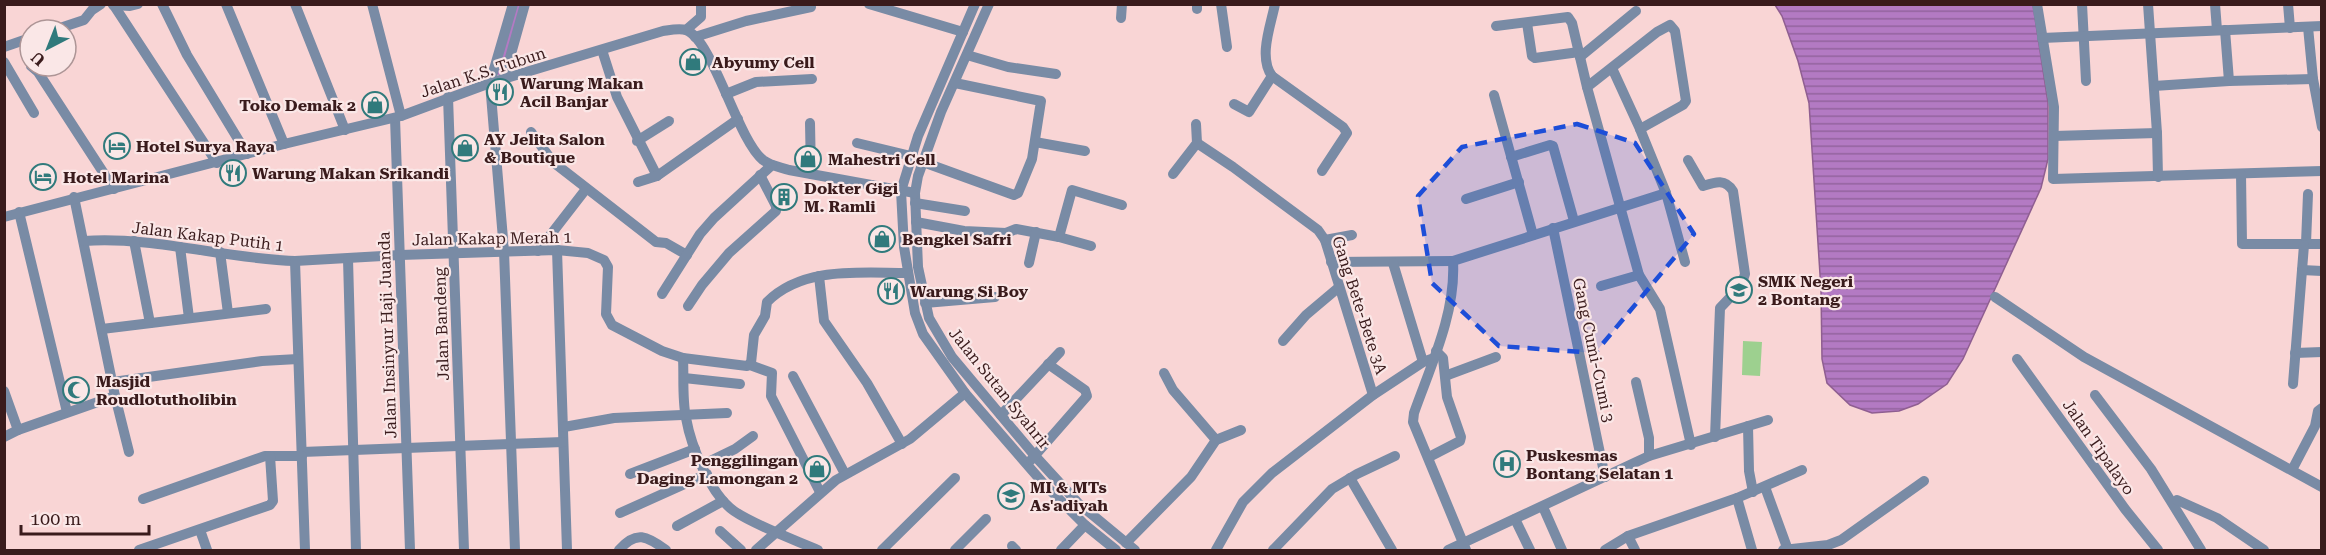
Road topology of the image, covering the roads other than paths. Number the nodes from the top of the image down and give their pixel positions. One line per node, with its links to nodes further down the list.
1 (101, 4): 25 (street)
2 (138, 4): 21 (street)
3 (162, 4): 79 (street)
4 (226, 4): 77 (street)
5 (295, 4): 69 (street)
6 (372, 4): 62 (street, Jalan Insinyur Haji Juanda)
7 (513, 4): 53 (street)
8 (525, 4): 48 (street)
9 (700, 4): 34 (street)
10 (869, 4): 32 (street)
11 (975, 4): 32 (street, Jalan Sutan Syahrir)
12 (989, 4): 39 (street, Jalan Sutan Syahrir)
13 (1122, 4): 24 (street)
14 (1221, 4): 37 (street)
15 (1275, 4): 46 (street)
16 (2037, 4): 36 (street)
17 (2082, 4): 35 (street)
18 (2148, 4): 33 (street)
19 (2215, 4): 31 (street)
20 (2288, 4): 30 (street)
21 (113, 5): 84 (street)
22 (810, 7): 34 (street, Jalan K.S. Tubun)
23 (1636, 11): 40 (street)
24 (1120, 18)
25 (78, 22)
26 (1527, 23): 27 (street); 40 (street); 40 (street)
27 (1496, 26)
28 (2322, 26): 29 (street)
29 (2308, 27): 30 (street); 50 (street)
30 (2290, 28): 31 (street)
31 (2221, 30): 33 (street); 52 (street)
32 (963, 33): 80 (street, Jalan Sutan Syahrir)
33 (2150, 33): 35 (street); 55 (street)
34 (691, 34): 38 (street, Jalan K.S. Tubun); 57 (street)
35 (2084, 37): 36 (street); 51 (street)
36 (2042, 38): 72 (street)
37 (1227, 47)
38 (602, 50): 48 (street, Jalan K.S. Tubun); 73 (street)
39 (967, 55): 45 (street); 54 (street, Jalan Sutan Syahrir)
40 (1579, 55): 56 (street)
41 (4, 62): 44 (street)
42 (1612, 68): 56 (street); 68 (street); 68 (street)
43 (18, 70): 44 (street)
44 (11, 72): 61 (street)
45 (1056, 74)
46 (1272, 76): 60 (street); 86 (street)
47 (42, 78): 96 (street)
48 (504, 79): 53 (street, Jalan K.S. Tubun)
49 (812, 79): 57 (street)
50 (2313, 79): 52 (street); 67 (street)
51 (2086, 81)
52 (2229, 81): 55 (street)
53 (490, 83): 59 (street, Jalan K.S. Tubun); 124 (street)
54 (954, 83): 74 (street); 83 (street, Jalan Sutan Syahrir)
55 (2154, 86): 71 (street)
56 (1587, 87): 105 (street)
57 (726, 94): 63 (street)
58 (1494, 95): 81 (street)
59 (448, 98): 62 (street, Jalan K.S. Tubun); 127 (street, Jalan Bandeng)
60 (1234, 104)
61 (34, 113)
62 (398, 117): 69 (street, Jalan K.S. Tubun); 128 (street, Jalan Insinyur Haji Juanda)
63 (738, 119): 85 (street); 92 (street)
64 (669, 121): 73 (street)
65 (810, 123): 88 (street)
66 (1196, 124): 76 (street)
67 (2322, 127)
68 (1640, 129): 99 (street)
69 (345, 130): 77 (street, Jalan K.S. Tubun)
70 (531, 132): 97 (street)
71 (2157, 133): 72 (street); 93 (street)
72 (2054, 136): 93 (street)
73 (637, 141): 92 (street)
74 (1035, 142): 78 (street); 83 (street)
75 (856, 143): 80 (street)
76 (1197, 143): 89 (street); 116 (street, Gang Bete-Bete 3A)
77 (284, 144): 79 (street, Jalan K.S. Tubun)
78 (1085, 151)
79 (247, 154): 84 (street, Jalan K.S. Tubun)
80 (911, 156): 98 (street, Jalan Sutan Syahrir)
81 (1510, 157): 95 (street); 109 (street)
82 (1688, 160): 190 (street)
83 (922, 162): 102 (street, Jalan Sutan Syahrir)
84 (217, 163): 96 (street, Jalan K.S. Tubun)
85 (772, 165): 88 (street); 91 (street)
86 (1322, 171)
87 (2322, 171): 90 (street)
88 (811, 174): 98 (street)
89 (1173, 174)
90 (2241, 174): 93 (street); 119 (street)
91 (760, 175): 129 (street); 148 (street)
92 (657, 176): 94 (street)
93 (2158, 177)
94 (638, 182)
95 (1518, 182): 103 (street); 114 (street)
96 (114, 189): 101 (street, Jalan K.S. Tubun)
97 (586, 189): 125 (street); 129 (street)
98 (901, 191): 102 (street); 139 (street, Jalan Sutan Syahrir)
99 (1665, 192): 105 (street); 134 (street)
100 (2308, 194): 119 (street)
101 (74, 197): 107 (street, Jalan K.S. Tubun); 117 (street)
102 (915, 198): 106 (street); 110 (street, Jalan Sutan Syahrir)
103 (1466, 199)
104 (1122, 205): 115 (street)
105 (1618, 206): 109 (street); 140 (street)
106 (965, 211)
107 (19, 212): 108 (street, Jalan K.S. Tubun); 179 (street)
108 (4, 217)
109 (1574, 221): 111 (street)
110 (916, 222): 112 (street); 147 (street, Jalan Sutan Syahrir)
111 (1553, 228): 114 (street); 212 (street, Gang Cumi-Cumi 3)
112 (1036, 232): 115 (street); 135 (street)
113 (1352, 235): 116 (street)
114 (1533, 235): 132 (street)
115 (1059, 237): 121 (street)
116 (1325, 240): 133 (street, Gang Bete-Bete 3A)
117 (84, 241): 118 (street, Jalan Kakap Putih 1); 153 (street)
118 (134, 241): 122 (street, Jalan Kakap Putih 1); 152 (street)
119 (2305, 244): 120 (street); 137 (street)
120 (2322, 244)
121 (1091, 246)
122 (180, 247): 126 (street, Jalan Kakap Putih 1); 151 (street)
123 (557, 250): 125 (street, Jalan Kakap Merah 1); 160 (street, Jalan Kakap Merah 1); 185 (street)
124 (504, 251): 125 (street, Jalan Kakap Merah 1); 127 (street, Jalan Kakap Merah 1); 193 (street)
125 (538, 251)
126 (220, 252): 131 (street, Jalan Kakap Putih 1); 150 (street)
127 (454, 253): 128 (street, Jalan Kakap Merah 1); 195 (street, Jalan Bandeng)
128 (400, 255): 130 (street, Jalan Kakap Putih 1); 197 (street, Jalan Insinyur Haji Juanda)
129 (687, 255): 144 (street)
130 (348, 259): 131 (street, Jalan Kakap Putih 1); 199 (street)
131 (295, 261): 161 (street)
132 (1453, 261): 136 (street); 158 (street)
133 (1331, 262): 136 (street); 143 (street, Gang Bete-Bete 3A)
134 (1685, 262)
135 (1029, 263)
136 (1393, 263): 158 (street)
137 (2302, 270): 138 (street); 157 (street)
138 (2322, 272)
139 (907, 273): 141 (street); 174 (street, Jalan Sutan Syahrir)
140 (1639, 275): 142 (street); 196 (street)
141 (819, 276): 164 (street); 194 (street)
142 (1601, 286)
143 (1338, 288): 154 (street); 175 (street, Gang Bete-Bete 3A)
144 (662, 294)
145 (995, 297): 147 (street)
146 (1995, 297): 209 (street)
147 (925, 303): 181 (street, Jalan Sutan Syahrir)
148 (688, 306)
149 (266, 309): 150 (street)
150 (228, 313): 151 (street)
151 (189, 318): 152 (street)
152 (150, 323): 153 (street)
153 (102, 329): 169 (street)
154 (1283, 341)
155 (1060, 352): 163 (street)
156 (2322, 352): 157 (street)
157 (2295, 353): 172 (street)
158 (1431, 357): 167 (street); 175 (street); 205 (street)
159 (1496, 357): 167 (street)
160 (682, 358): 164 (street, Jalan Kakap Merah 1); 168 (street)
161 (298, 359): 169 (street); 201 (street)
162 (2018, 359): 266 (street, Jalan Tipalayo)
163 (1047, 364): 181 (street); 206 (street)
164 (750, 365): 218 (street)
165 (1164, 373): 191 (street)
166 (793, 376): 211 (street)
167 (1445, 376): 205 (street)
168 (684, 378): 171 (street); 182 (street)
169 (113, 382): 177 (street)
170 (1636, 382): 204 (street)
171 (740, 384)
172 (2293, 384)
173 (4, 391): 186 (street)
174 (965, 393): 194 (street); 206 (street, Jalan Sutan Syahrir)
175 (1373, 395): 255 (street)
176 (2095, 395): 267 (street)
177 (115, 396): 179 (street); 200 (street)
178 (2322, 408): 209 (street)
179 (67, 412): 186 (street)
180 (728, 413): 182 (street)
181 (1001, 415): 206 (street, Jalan Sutan Syahrir)
182 (685, 417): 185 (street); 198 (street)
183 (1768, 420): 184 (street)
184 (1748, 426): 190 (street); 219 (street)
185 (564, 427): 192 (street)
186 (18, 430): 189 (street)
187 (1241, 430): 191 (street)
188 (753, 436): 207 (street)
189 (4, 437)
190 (1715, 437): 196 (street)
191 (1216, 440): 234 (street)
192 (563, 442): 193 (street); 244 (street)
193 (511, 444): 195 (street); 243 (street)
194 (902, 444): 211 (street)
195 (460, 445): 197 (street); 242 (street, Jalan Bandeng)
196 (1691, 445): 204 (street)
197 (406, 447): 199 (street); 241 (street, Jalan Insinyur Haji Juanda)
198 (695, 448): 207 (street); 210 (street)
199 (354, 450): 201 (street); 240 (street)
200 (129, 452)
201 (302, 454): 202 (street); 239 (street)
202 (270, 456): 221 (street); 230 (street)
203 (1395, 456): 214 (street)
204 (1650, 456): 212 (street)
205 (1429, 457): 235 (street)
206 (1031, 460): 228 (street, Jalan Sutan Syahrir); 234 (street, Jalan Sutan Syahrir)
207 (704, 469): 223 (street); 225 (street)
208 (1802, 470): 216 (street)
209 (2292, 470): 217 (street)
210 (630, 474)
211 (845, 474): 218 (street)
212 (1605, 477): 224 (street)
213 (956, 478): 250 (street)
214 (1350, 478): 256 (street); 257 (street)
215 (1924, 481): 265 (street)
216 (1765, 487): 219 (street); 265 (street)
217 (2322, 487)
218 (820, 492): 232 (street)
219 (1753, 492): 220 (street)
220 (1737, 498): 233 (street); 263 (street)
221 (143, 500)
222 (2177, 500): 268 (street)
223 (723, 501): 229 (street); 232 (street)
224 (1543, 507): 227 (street); 260 (street)
225 (620, 513)
226 (986, 519): 251 (street)
227 (1515, 519): 235 (street); 259 (street)
228 (1085, 525): 252 (street); 253 (street, Jalan Sutan Syahrir)
229 (677, 526)
230 (200, 530): 237 (street); 238 (street)
231 (720, 531): 247 (street)
232 (776, 531): 236 (street); 248 (street)
233 (1628, 536): 261 (street); 262 (street)
234 (1126, 543): 254 (street, Jalan Sutan Syahrir)
235 (1464, 547): 258 (street)
236 (801, 548): 249 (street)
237 (139, 550)
238 (207, 550)
239 (305, 550)
240 (356, 550)
241 (410, 550)
242 (464, 550)
243 (515, 550)
244 (567, 550)
245 (619, 550): 246 (street)
246 (666, 550)
247 (741, 550)
248 (756, 550)
249 (818, 550)
250 (882, 550)
251 (955, 550)
252 (1061, 550)
253 (1116, 550)
254 (1135, 550)
255 (1216, 550)
256 (1273, 550)
257 (1392, 550)
258 (1448, 550)
259 (1530, 550)
260 (1563, 550)
261 (1605, 550)
262 (1635, 550)
263 (1752, 550)
264 (1783, 550): 265 (street)
265 (1788, 550)
266 (2158, 550)
267 (2201, 550)
268 (2264, 550)

